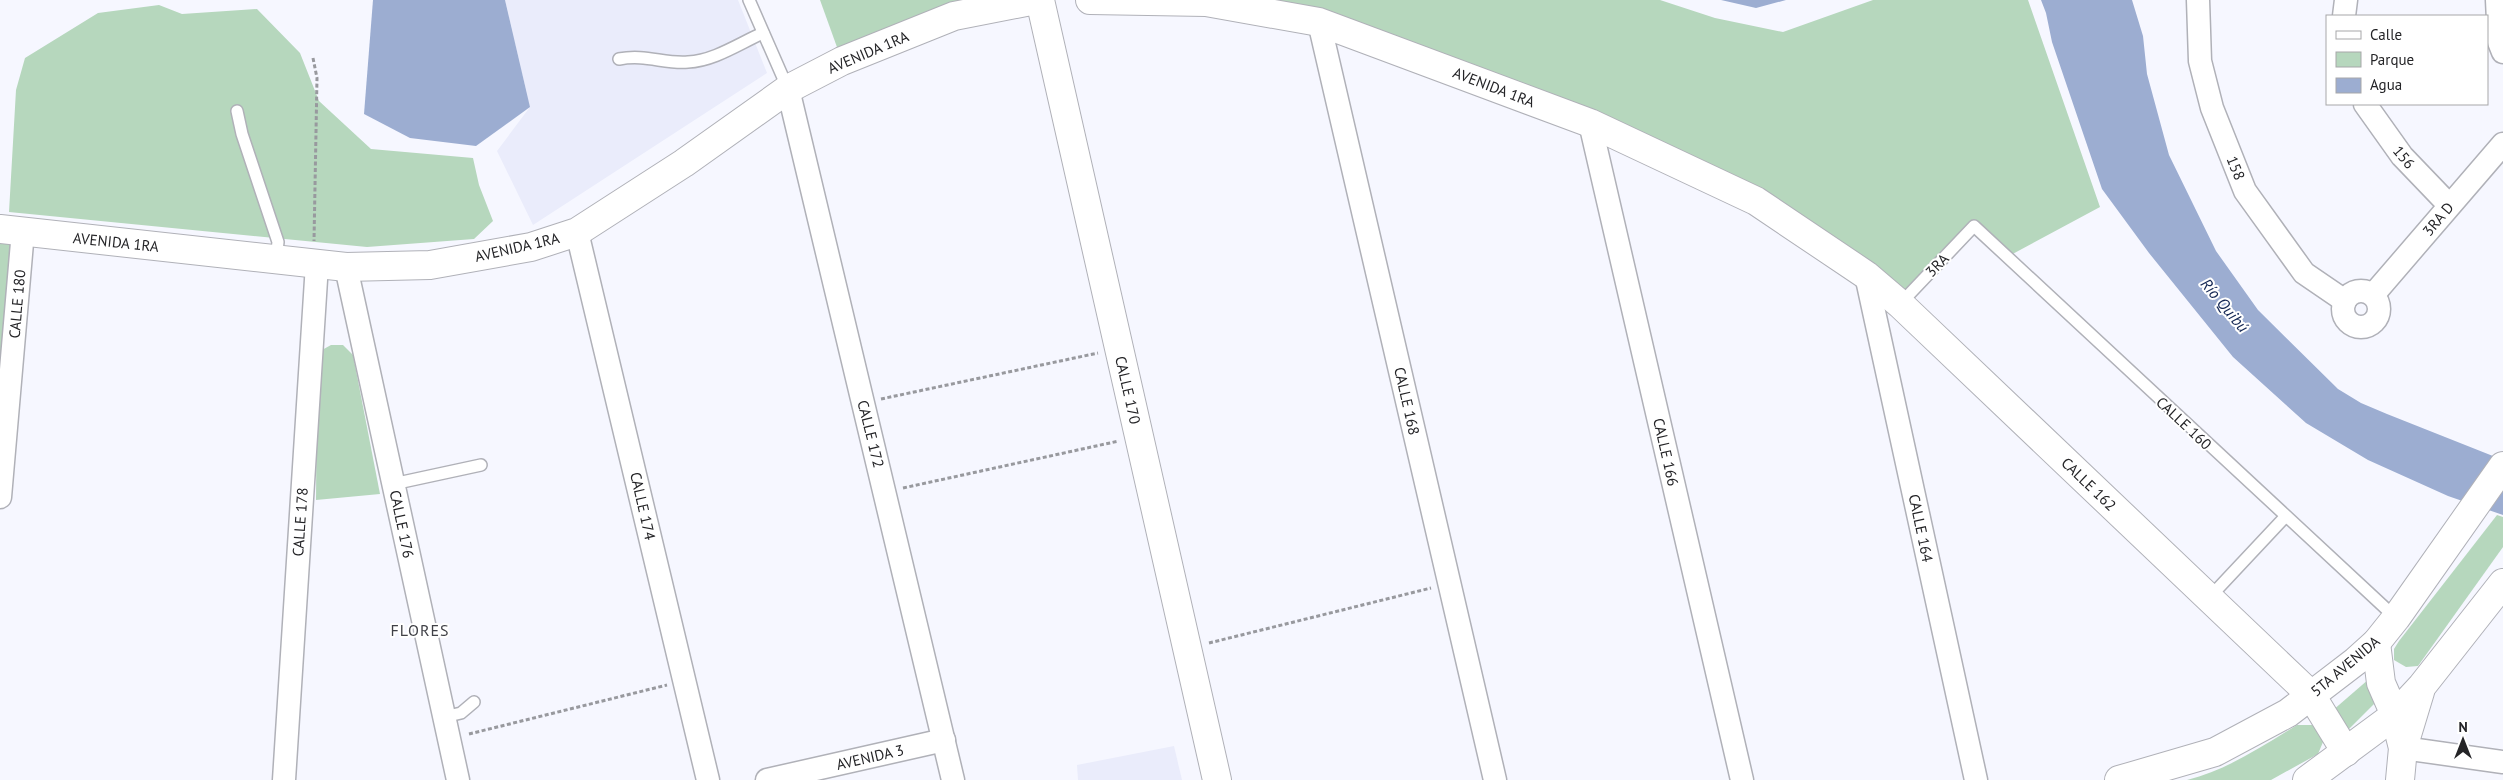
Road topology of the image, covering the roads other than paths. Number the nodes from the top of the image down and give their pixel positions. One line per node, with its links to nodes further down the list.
1 (748, 0): 10 (lane)
2 (1036, 0): 13 (main road, AVENIDA 1RA)
3 (1040, 0): 52 (main road, CALLE 170)
4 (1090, 0): 9 (main road, AVENIDA 1RA)
5 (2198, 0): 27 (street, 158)
6 (2346, 0): 8 (street)
7 (2497, 0): 11 (street)
8 (2344, 15)
9 (1319, 22): 16 (main road, AVENIDA 1RA); 53 (street, CALLE 168)
10 (763, 33): 12 (lane); 13 (lane)
11 (2503, 52)
12 (619, 59)
13 (788, 89): 21 (main road, AVENIDA 1RA); 43 (street, CALLE 172)
14 (2366, 105): 18 (street, 156)
15 (237, 111): 22 (lane)
16 (1590, 123): 25 (main road, AVENIDA 1RA); 54 (street, CALLE 166)
17 (2503, 144): 18 (street, 3RA D)
18 (2449, 206): 26 (street, 3RA D)
19 (1974, 226): 28 (lane, 3RA); 33 (lane, CALLE 160)
20 (12, 230): 22 (main road, AVENIDA 1RA); 32 (street, CALLE 180)
21 (577, 232): 24 (main road, AVENIDA 1RA); 49 (street, CALLE 174)
22 (276, 259): 23 (main road, AVENIDA 1RA)
23 (316, 264): 24 (main road, AVENIDA 1RA); 47 (street, CALLE 178)
24 (346, 268): 31 (street, CALLE 176)
25 (1866, 275): 28 (main road, CALLE 162); 55 (street, CALLE 164)
26 (2374, 295): 27 (street); 27 (street)
27 (2345, 300)
28 (1900, 304): 35 (main road, CALLE 162)
29 (481, 465): 31 (lane)
30 (2503, 466): 36 (main road, 5TA AVENIDA)
31 (393, 484): 42 (street, CALLE 176)
32 (0, 497)
33 (2285, 517): 35 (lane); 36 (lane, CALLE 160)
34 (2503, 583): 38 (main road)
35 (2209, 598): 39 (main road, CALLE 162)
36 (2396, 618): 37 (main road, 5TA AVENIDA)
37 (2376, 643): 39 (main road, 5TA AVENIDA); 41 (main road)
38 (2422, 686): 41 (main road); 44 (main road)
39 (2311, 695): 45 (main road, CALLE 162); 56 (main road, 5TA AVENIDA)
40 (474, 702): 42 (lane)
41 (2394, 715): 44 (main road); 45 (main road)
42 (444, 717): 48 (street, CALLE 176)
43 (944, 740): 50 (street, AVENIDA 3); 51 (street, CALLE 172)
44 (2403, 748): 46 (street); 58 (main road)
45 (2346, 752): 57 (main road)
46 (2503, 762)
47 (284, 780)
48 (458, 780)
49 (708, 780)
50 (767, 780)
51 (953, 780)
52 (1217, 780)
53 (1495, 780)
54 (1742, 780)
55 (1976, 780)
56 (2119, 780)
57 (2307, 780)
58 (2400, 780)

